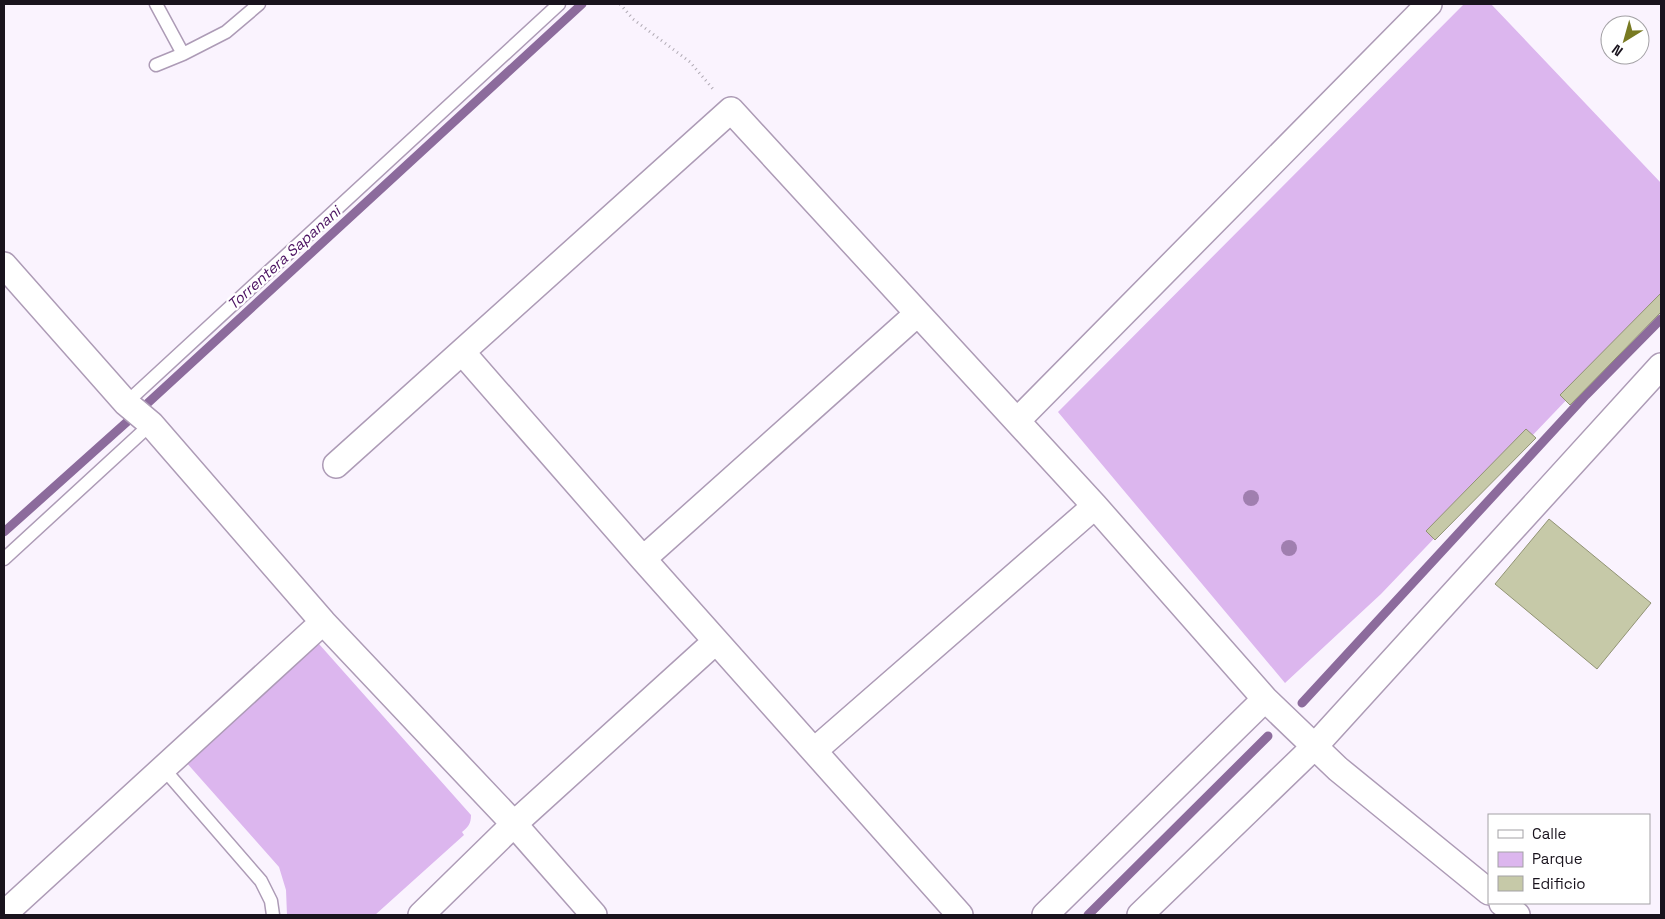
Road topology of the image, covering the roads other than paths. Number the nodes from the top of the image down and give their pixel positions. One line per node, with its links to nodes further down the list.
1 (156, 4): 5 (lane)
2 (259, 4): 5 (lane)
3 (559, 4): 11 (lane)
4 (1429, 4): 12 (street)
5 (183, 54): 6 (lane)
6 (156, 65)
7 (4, 266): 11 (street)
8 (917, 314): 9 (street); 12 (street); 17 (street)
9 (462, 352): 14 (street); 17 (street)
10 (1661, 366): 21 (street)
11 (126, 403): 13 (street)
12 (1017, 420): 15 (street)
13 (151, 424): 16 (lane); 18 (street)
14 (336, 465)
15 (1095, 506): 20 (street); 22 (street)
16 (4, 559)
17 (643, 559): 19 (street)
18 (323, 622): 23 (street); 24 (street)
19 (716, 641): 22 (street); 24 (street)
20 (1265, 699): 21 (street); 32 (street)
21 (1314, 747): 25 (street); 33 (street)
22 (815, 750): 31 (street)
23 (163, 768): 27 (street); 28 (lane)
24 (514, 824): 29 (street); 30 (street)
25 (1488, 891)
26 (1503, 904): 34 (street)
27 (4, 914)
28 (273, 915)
29 (422, 915)
30 (594, 915)
31 (960, 915)
32 (1045, 915)
33 (1140, 915)
34 (1517, 915)

